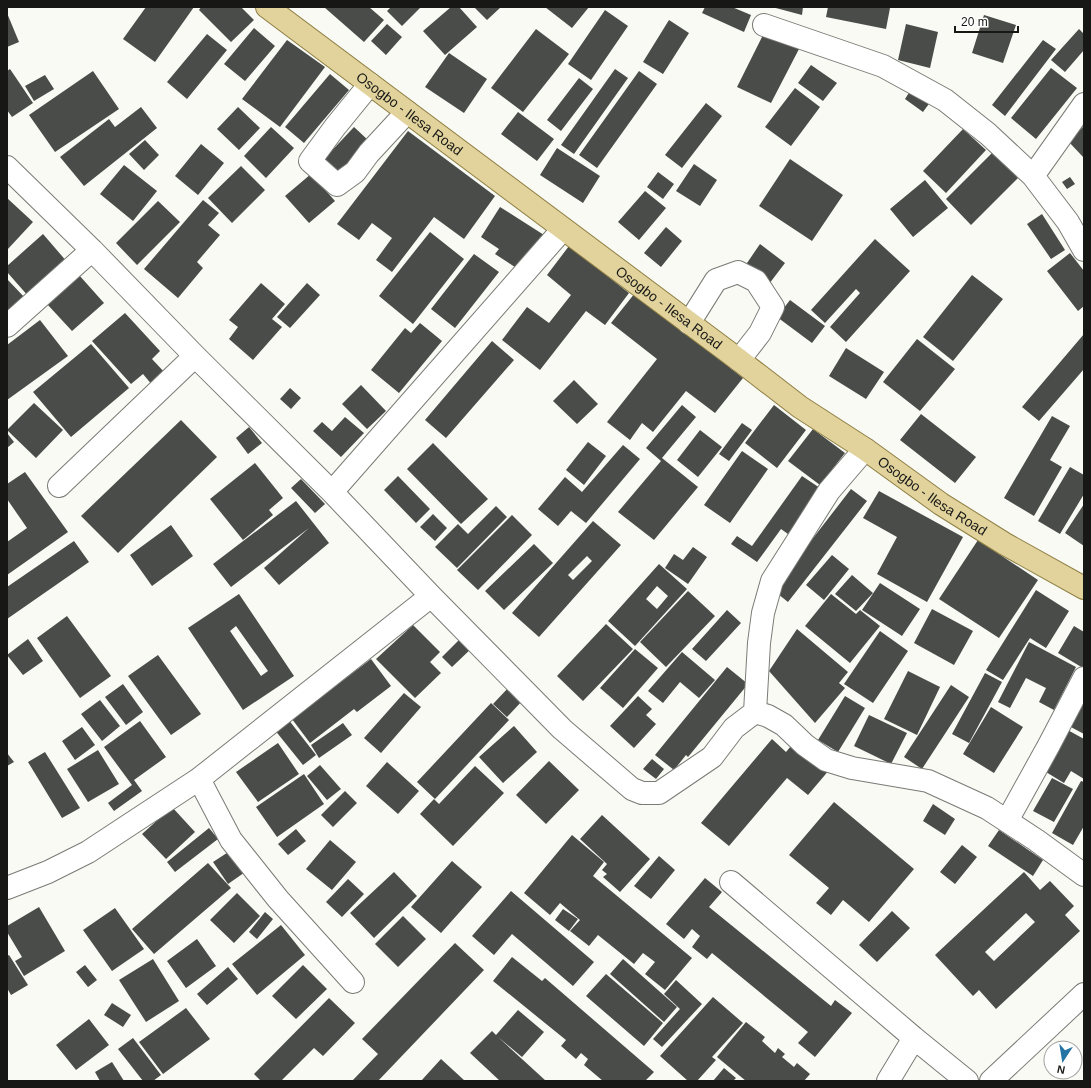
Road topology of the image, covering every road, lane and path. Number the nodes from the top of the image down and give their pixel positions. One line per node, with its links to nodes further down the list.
1 (267, 7): 3 (main road, Osogbo - Ilesa Road)
2 (764, 25): 7 (street)
3 (370, 84): 5 (main road, Osogbo - Ilesa Road); 5 (street)
4 (1084, 104): 7 (street)
5 (407, 112): 8 (main road, Osogbo - Ilesa Road)
6 (7, 167): 9 (street)
7 (1033, 176): 10 (street)
8 (563, 229): 11 (main road, Osogbo - Ilesa Road); 17 (street)
9 (92, 250): 12 (street); 13 (street)
10 (1084, 250)
11 (689, 323): 14 (main road, Osogbo - Ilesa Road); 14 (street)
12 (7, 326)
13 (195, 356): 16 (street); 17 (street)
14 (739, 360): 15 (main road, Osogbo - Ilesa Road)
15 (865, 449): 18 (main road, Osogbo - Ilesa Road); 21 (street)
16 (59, 486)
17 (332, 492): 19 (street)
18 (1084, 588)
19 (431, 596): 21 (street); 22 (street)
20 (1084, 678): 23 (street)
21 (755, 712): 23 (street)
22 (199, 779): 26 (street); 27 (street)
23 (1007, 821): 24 (street)
24 (1084, 875)
25 (731, 882): 29 (street)
26 (7, 888)
27 (353, 982)
28 (1084, 994): 32 (street)
29 (914, 1038): 30 (street); 31 (street)
30 (888, 1081)
31 (967, 1081)
32 (992, 1081)

